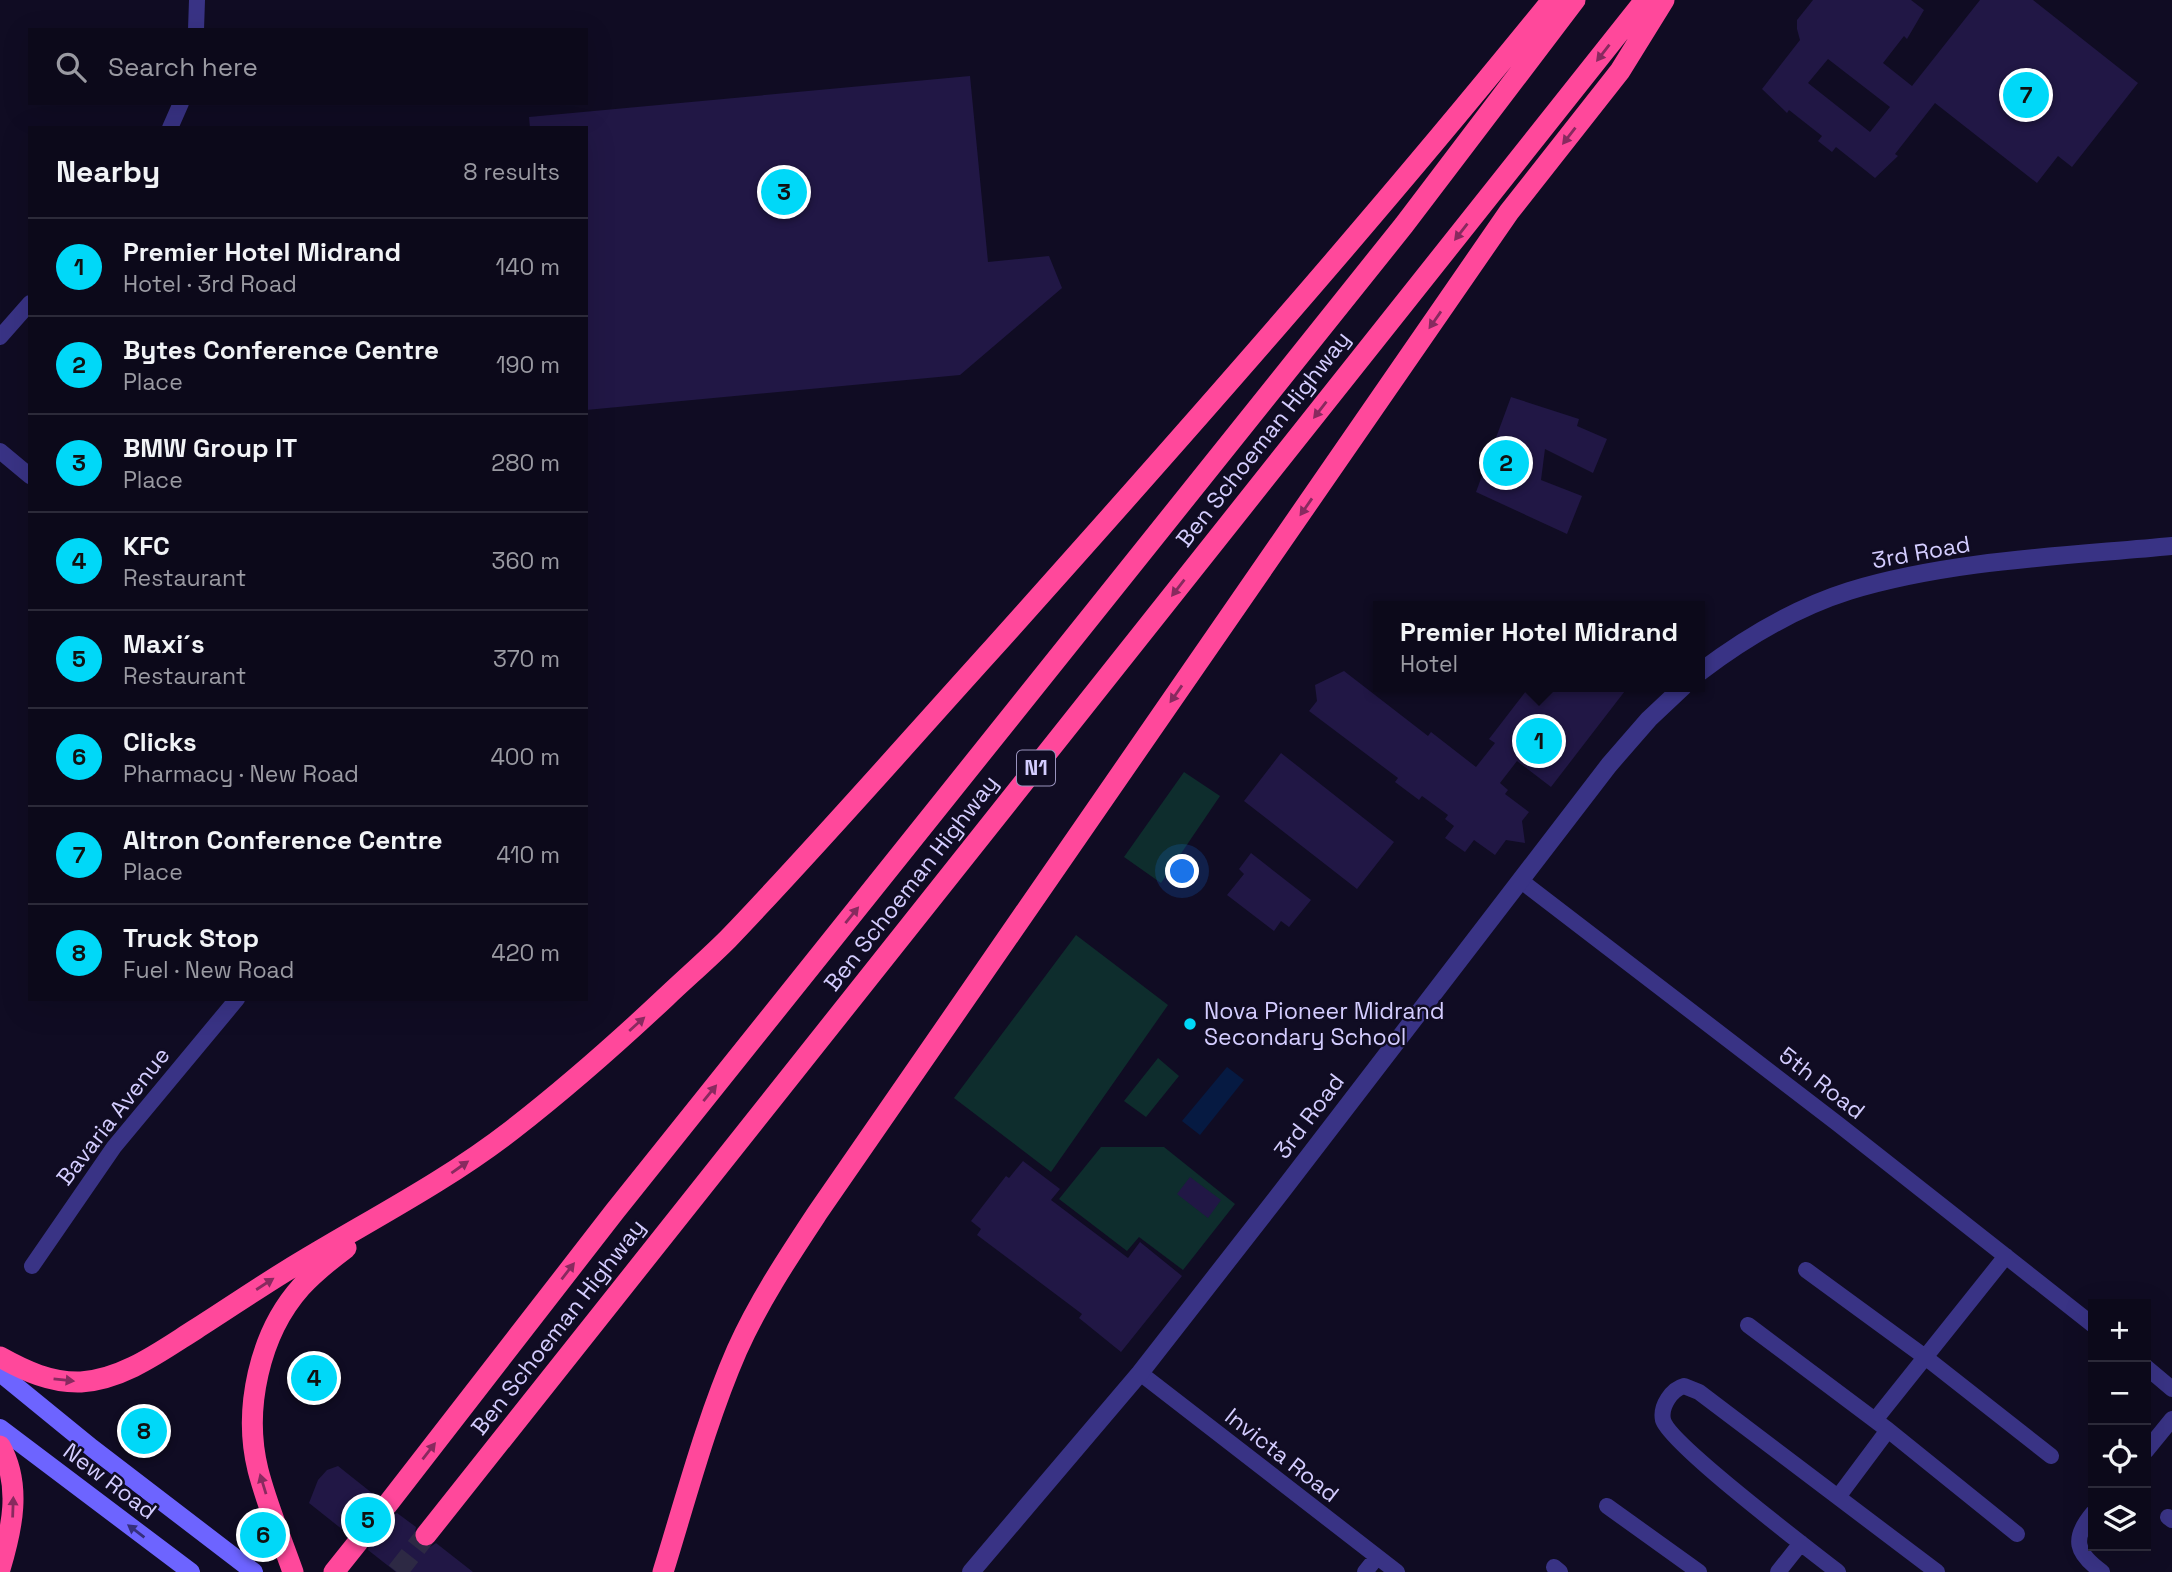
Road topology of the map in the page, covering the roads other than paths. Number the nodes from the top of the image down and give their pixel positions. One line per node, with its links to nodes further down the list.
1 (197, 0): 6 (street)
2 (1552, 0): 18 (highway, one-way to 2)
3 (1575, 0): 37 (highway, Ben Schoeman Highway / N1, one-way to 3)
4 (1645, 0): 42 (highway, Ben Schoeman Highway / N1, one-way to 42)
5 (1664, 0): 39 (highway, one-way to 39)
6 (196, 28)
7 (180, 105): 8 (street)
8 (171, 126)
9 (28, 305): 10 (street)
10 (0, 337)
11 (0, 451): 12 (street)
12 (28, 474)
13 (2172, 546): 14 (street, 3rd Road)
14 (1705, 669)
15 (1678, 692): 16 (street, 3rd Road)
16 (1520, 880): 19 (street, 5th Road); 28 (street, 3rd Road)
17 (235, 1001): 20 (street, Bavaria Avenue)
18 (399, 1207): 24 (highway, one-way to 18); 49 (highway, one-way to 18)
19 (2006, 1256): 22 (street, 5th Road); 25 (street)
20 (32, 1266)
21 (1806, 1270): 25 (street)
22 (2088, 1321)
23 (1748, 1325): 31 (street)
24 (0, 1357)
25 (1925, 1357): 31 (street); 35 (street)
26 (2151, 1371): 29 (street)
27 (0, 1373): 48 (main road, New Road)
28 (1140, 1373): 45 (street, Invicta Road); 53 (street, 3rd Road)
29 (2172, 1389)
30 (2172, 1419): 33 (street)
31 (1882, 1425): 36 (street); 41 (street)
32 (0, 1429): 47 (main road, New Road, one-way to 32)
33 (2151, 1445)
34 (0, 1446): 46 (highway, one-way to 34)
35 (2051, 1456)
36 (1838, 1497): 44 (street); 59 (street)
37 (387, 1505)
38 (1608, 1506): 56 (street)
39 (682, 1512): 51 (highway); 52 (highway)
40 (2088, 1521): 60 (street)
41 (2017, 1534)
42 (426, 1535)
43 (358, 1542): 50 (highway)
44 (1801, 1543): 57 (street); 58 (street)
45 (1377, 1557): 54 (street); 55 (street, Invicta Road)
46 (0, 1569)
47 (191, 1572)
48 (254, 1572)
49 (293, 1572)
50 (334, 1572)
51 (648, 1572)
52 (663, 1572)
53 (971, 1572)
54 (1365, 1572)
55 (1397, 1572)
56 (1699, 1572)
57 (1778, 1572)
58 (1838, 1572)
59 (1937, 1572)
60 (2102, 1572)

